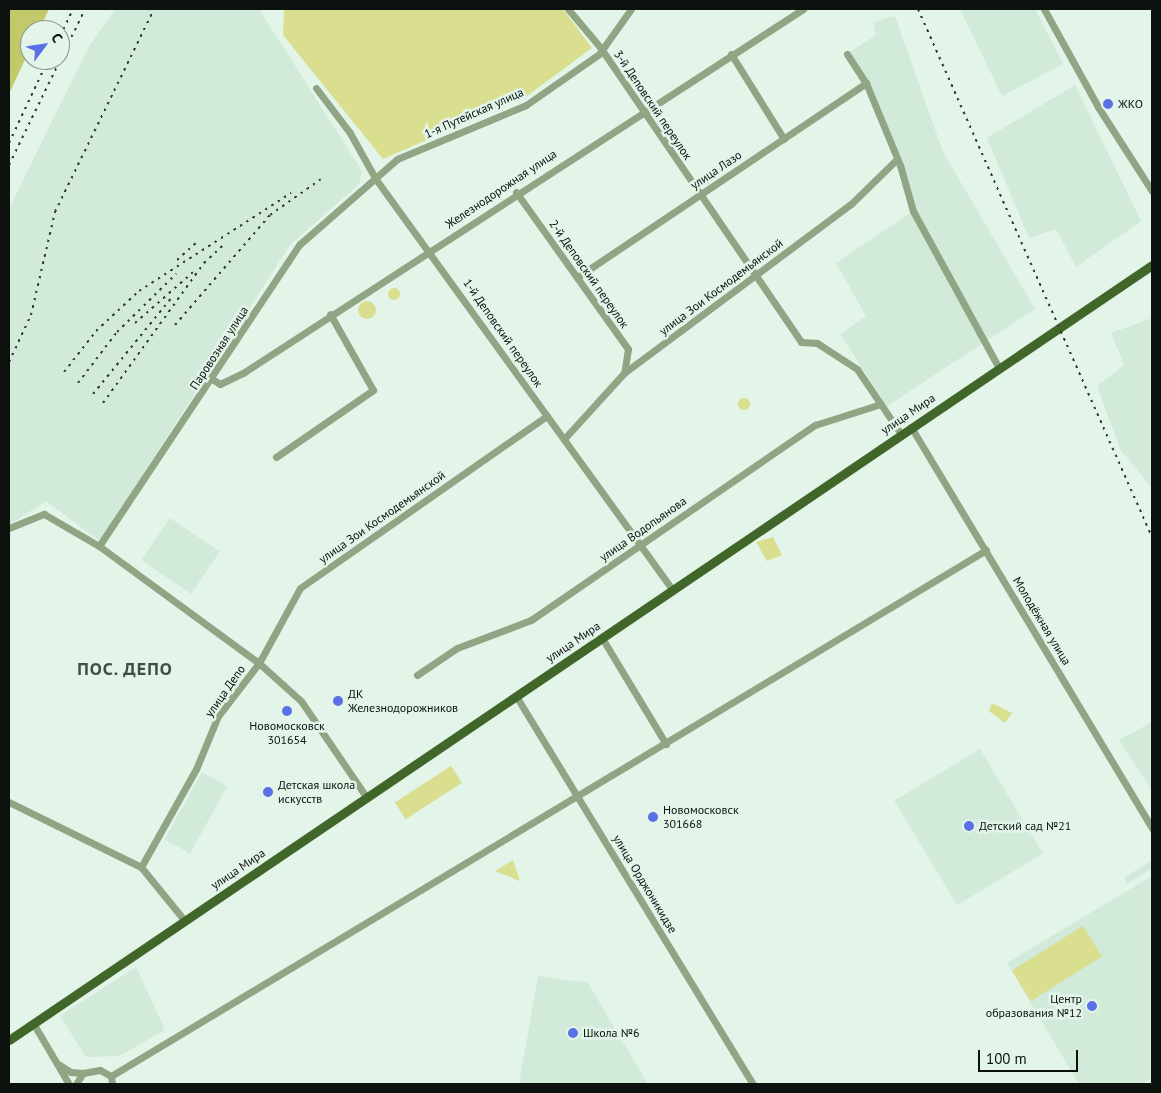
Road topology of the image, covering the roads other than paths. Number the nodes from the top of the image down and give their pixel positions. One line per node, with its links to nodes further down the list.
1 (568, 9): 5 (street, 3-й Деповский переулок)
2 (631, 9): 5 (street, 1-я Путейская улица)
3 (803, 9): 6 (street, Железнодорожная улица)
4 (1044, 9): 14 (street)
5 (600, 47): 10 (street, 3-й Деповский переулок); 13 (street, 1-я Путейская улица)
6 (731, 54): 10 (street, Железнодорожная улица); 11 (street)
7 (847, 54): 8 (street)
8 (866, 83): 11 (street, улица Лазо); 12 (street)
9 (316, 88): 13 (street, 1-й Деповский переулок)
10 (643, 110): 15 (street, Железнодорожная улица); 16 (street, 3-й Деповский переулок)
11 (784, 139): 16 (street, улица Лазо)
12 (897, 159): 19 (street, улица Зои Космодемьянской); 22 (street)
13 (375, 178): 17 (street, 1-й Деповский переулок); 24 (street, Паровозная улица)
14 (1152, 191)
15 (516, 192): 17 (street, Железнодорожная улица); 20 (street, 2-й Деповский переулок)
16 (701, 194): 19 (street, 3-й Деповский переулок); 20 (street, улица Лазо)
17 (431, 250): 21 (street, Железнодорожная улица); 26 (street, 1-й Деповский переулок)
18 (1152, 266): 22 (main road, улица Мира)
19 (756, 275): 23 (street, улица Зои Космодемьянской); 25 (street, 3-й Деповский переулок)
20 (579, 276): 23 (street, 2-й Деповский переулок)
21 (330, 314): 24 (street, Железнодорожная улица); 30 (street)
22 (1000, 368): 27 (main road, улица Мира)
23 (624, 373): 29 (street, улица Зои Космодемьянской)
24 (212, 380): 33 (street, Паровозная улица)
25 (881, 404): 28 (street); 32 (street, улица Водопьянова)
26 (547, 416): 29 (street, 1-й Деповский переулок); 37 (street, улица Зои Космодемьянской)
27 (911, 427): 28 (main road, улица Мира); 34 (street, Молодёжная улица)
28 (901, 434): 35 (main road, улица Мира)
29 (564, 439): 32 (street, 1-й Деповский переулок)
30 (276, 457)
31 (9, 528): 33 (street, улица Депо)
32 (641, 543): 35 (street, 1-й Деповский переулок); 38 (street, улица Водопьянова)
33 (99, 546): 37 (street, улица Депо)
34 (986, 550): 40 (street); 44 (street, Молодёжная улица)
35 (672, 589): 36 (main road, улица Мира)
36 (602, 638): 39 (main road, улица Мира); 40 (street)
37 (259, 663): 42 (street); 45 (street, улица Депо)
38 (418, 675)
39 (516, 696): 41 (street, улица Орджоникидзе); 42 (main road, улица Мира)
40 (666, 744): 41 (street)
41 (578, 795): 51 (street); 54 (street, улица Орджоникидзе)
42 (367, 798): 46 (main road, улица Мира)
43 (9, 802): 45 (street)
44 (1152, 828)
45 (141, 867): 46 (street)
46 (184, 920): 47 (main road, улица Мира)
47 (33, 1023): 48 (main road, улица Мира); 49 (street)
48 (9, 1040)
49 (57, 1064): 50 (street); 52 (street)
50 (83, 1073): 51 (street); 53 (street)
51 (112, 1080)
52 (69, 1084)
53 (76, 1084)
54 (753, 1084)

